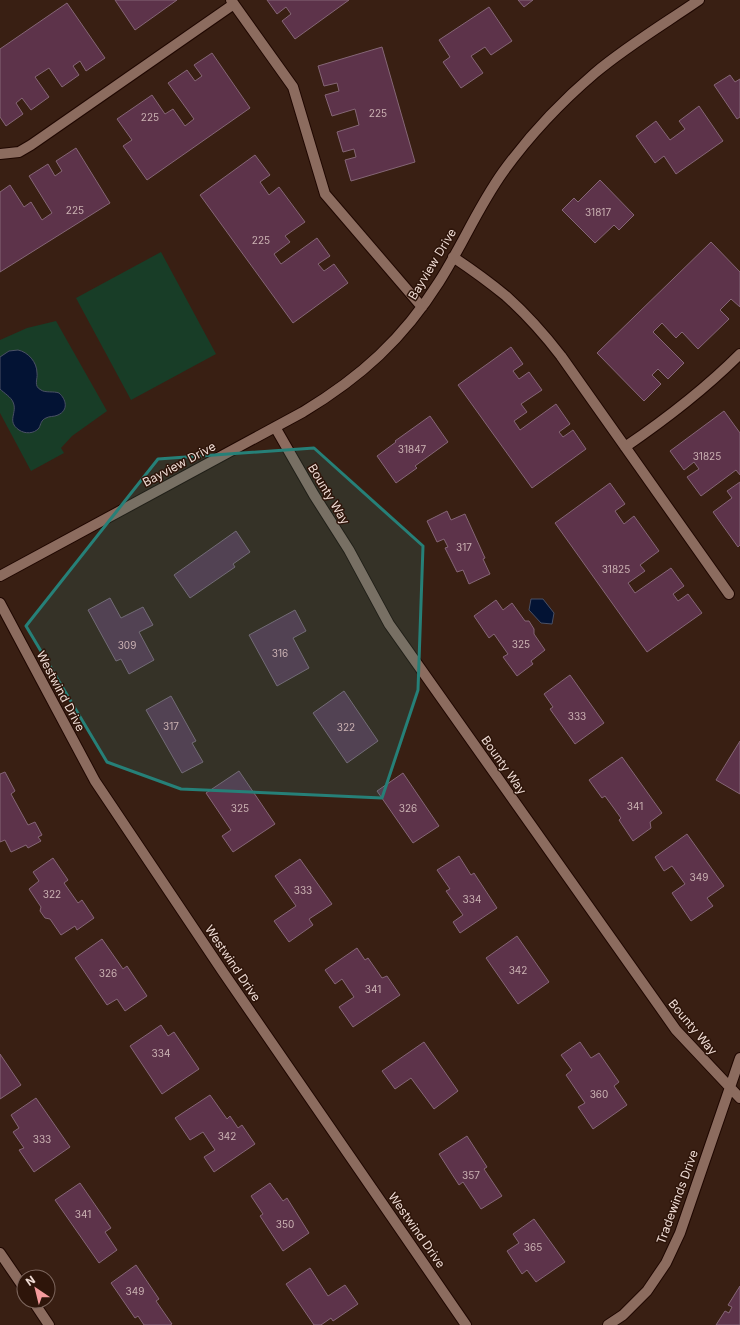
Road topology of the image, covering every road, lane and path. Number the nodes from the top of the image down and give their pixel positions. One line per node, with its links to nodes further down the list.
1 (699, 0): 4 (street, Bayview Drive)
2 (232, 2): 3 (street); 5 (street)
3 (0, 154)
4 (453, 257): 5 (street, Bayview Drive); 8 (street)
5 (422, 307): 7 (street, Bayview Drive)
6 (740, 354): 8 (street)
7 (276, 427): 9 (street, Bayview Drive); 13 (street, Bounty Way)
8 (625, 447): 10 (street)
9 (0, 576)
10 (729, 594)
11 (0, 604): 19 (street, Westwind Drive)
12 (740, 1058): 13 (street, Tradewinds Drive)
13 (729, 1088): 14 (street, Bounty Way); 20 (street, Tradewinds Drive)
14 (740, 1098)
15 (0, 1253): 16 (street)
16 (16, 1276)
17 (38, 1309): 18 (street)
18 (49, 1325)
19 (466, 1325)
20 (608, 1325)

